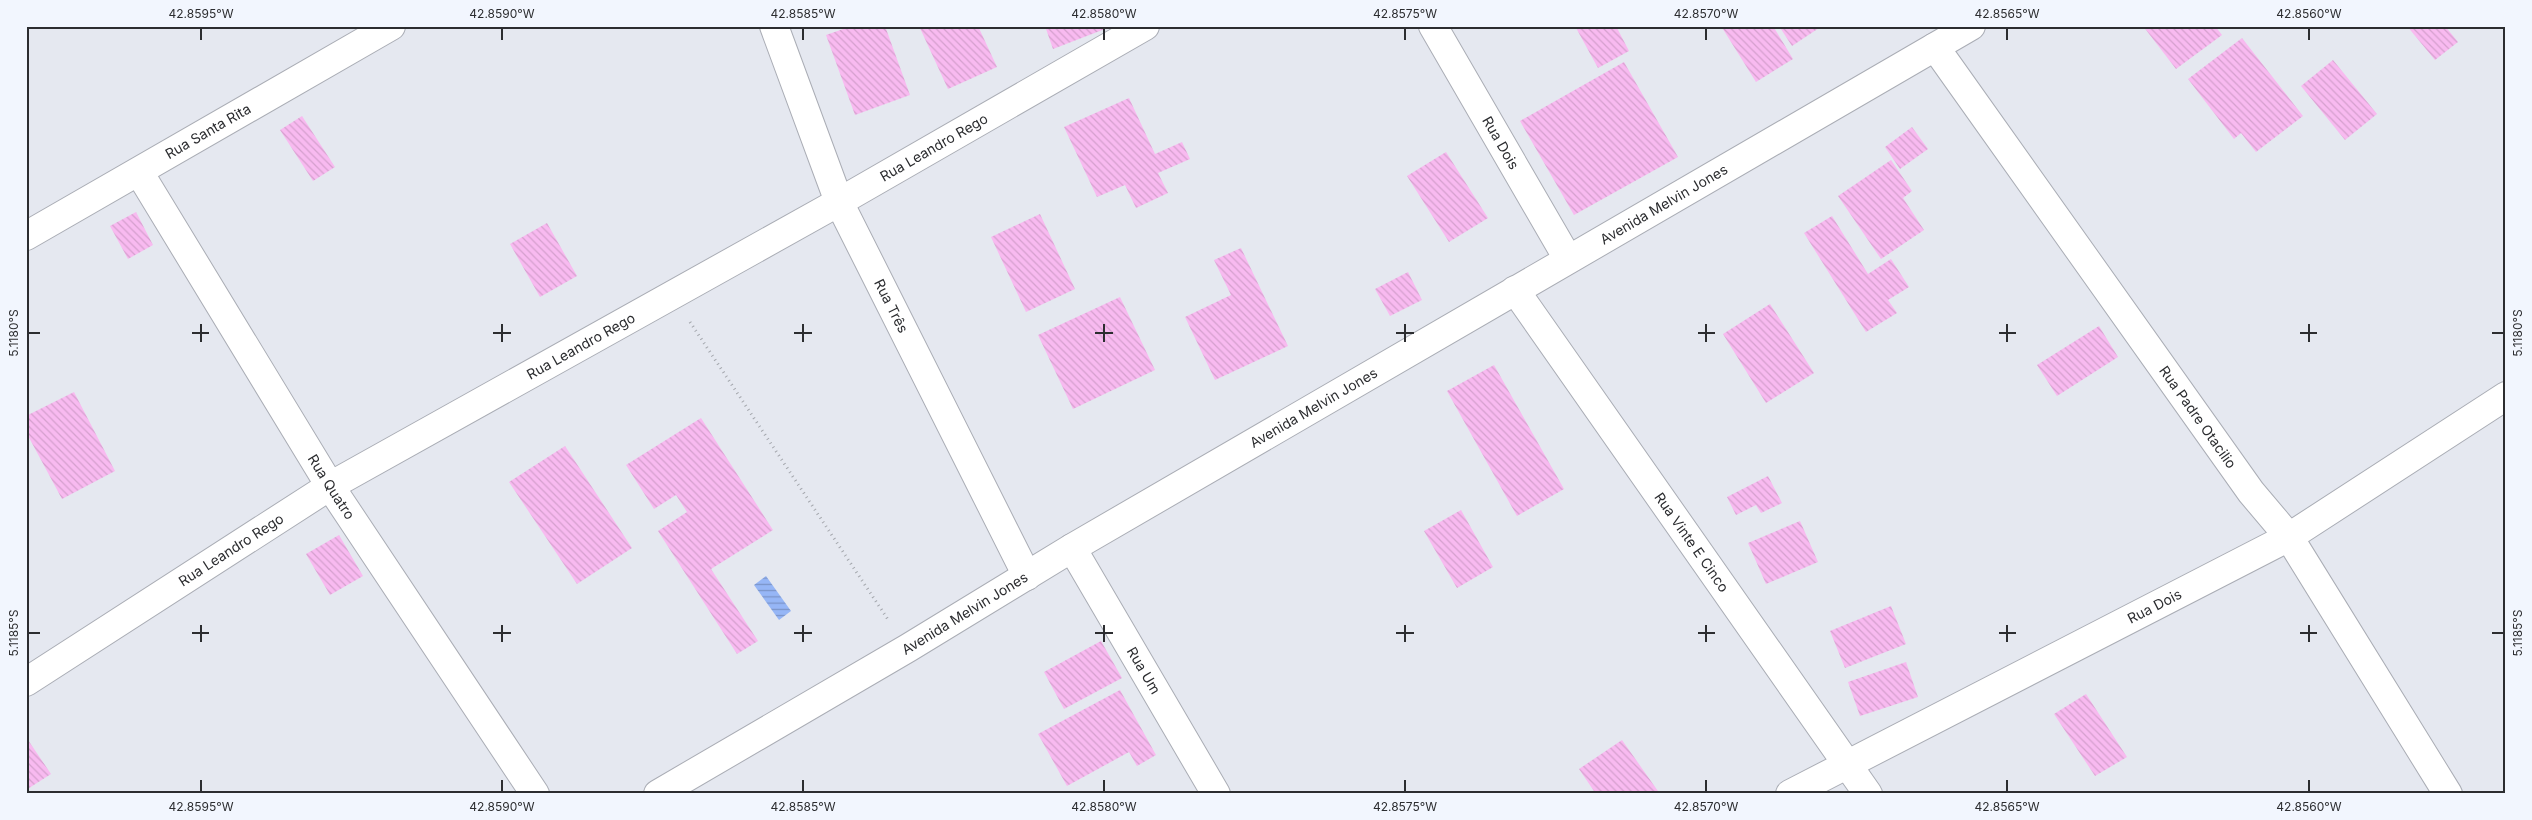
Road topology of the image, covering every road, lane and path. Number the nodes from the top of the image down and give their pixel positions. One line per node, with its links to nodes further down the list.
1 (391, 26): 7 (street, Rua Santa Rita)
2 (774, 26): 8 (street, Rua Três)
3 (1145, 26): 8 (street, Rua Leandro Rego)
4 (1433, 26): 10 (street, Rua Dois)
5 (1971, 26): 6 (street, Avenida Melvin Jones)
6 (1935, 47): 10 (street, Avenida Melvin Jones); 15 (street, Rua Padre Otacilio)
7 (139, 172): 9 (street, Rua Santa Rita); 14 (street, Rua Quatro)
8 (839, 202): 12 (street, Rua Leandro Rego); 17 (street, Rua Três)
9 (26, 236)
10 (1568, 259): 11 (street, Avenida Melvin Jones)
11 (1515, 290): 16 (street, Avenida Melvin Jones); 20 (street, Rua Vinte E Cinco)
12 (672, 295): 14 (street, Rua Leandro Rego); 18 (path)
13 (2506, 396): 15 (street, Rua Dois)
14 (330, 486): 19 (street, Rua Leandro Rego); 21 (street, Rua Quatro)
15 (2289, 537): 20 (street, Rua Dois); 26 (street, Rua Padre Otacilio)
16 (1072, 548): 17 (street, Avenida Melvin Jones); 23 (street, Rua Um)
17 (1027, 576): 18 (street, Avenida Melvin Jones)
18 (908, 648): 22 (street, Avenida Melvin Jones)
19 (26, 682)
20 (1848, 764): 24 (street, Rua Dois); 25 (street, Rua Vinte E Cinco)
21 (535, 794)
22 (658, 794)
23 (1216, 794)
24 (1790, 794)
25 (1868, 794)
26 (2448, 794)

